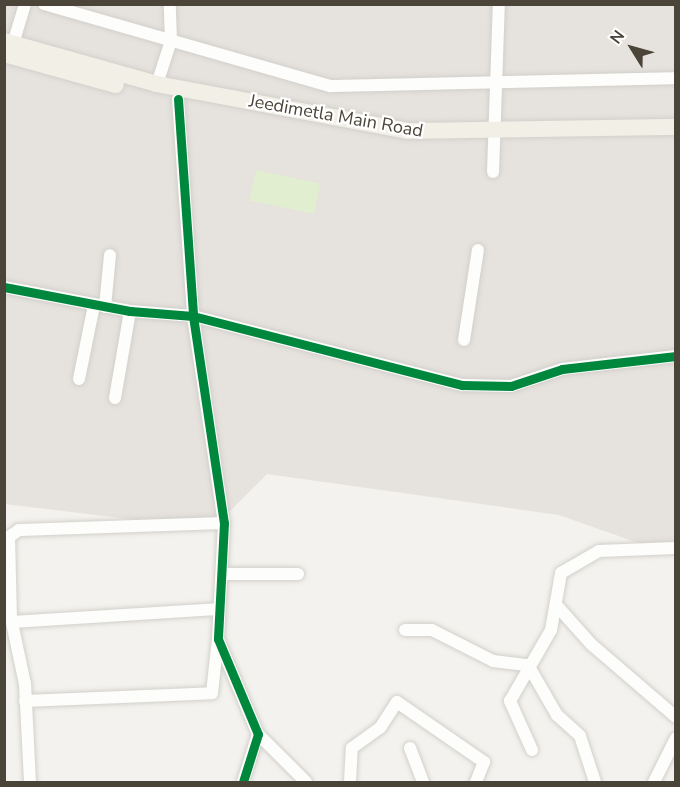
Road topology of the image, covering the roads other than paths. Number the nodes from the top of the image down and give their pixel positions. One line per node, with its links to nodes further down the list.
1 (25, 4): 6 (street)
2 (44, 4): 5 (street)
3 (170, 4): 5 (street)
4 (499, 4): 7 (street)
5 (171, 41): 7 (street); 9 (street)
6 (7, 46): 9 (main road, Jeedimetla Main Road); 10 (main road, Jeedimetla Main Road)
7 (493, 78): 8 (street); 13 (street)
8 (675, 78)
9 (157, 84): 13 (main road, Jeedimetla Main Road)
10 (178, 99): 13 (main road, Jeedimetla Main Road); 20 (street)
11 (675, 127): 13 (main road, Jeedimetla Main Road)
12 (675, 136): 13 (main road, Jeedimetla Main Road)
13 (493, 137): 14 (street)
14 (493, 172)
15 (478, 250): 21 (street)
16 (110, 255): 18 (street)
17 (4, 287): 18 (street)
18 (99, 306): 19 (street); 23 (street)
19 (130, 311): 20 (street); 24 (street)
20 (193, 316): 22 (street); 25 (street)
21 (465, 340)
22 (675, 356)
23 (80, 380)
24 (115, 398)
25 (224, 524): 27 (street); 31 (street)
26 (675, 548): 29 (street)
27 (224, 574): 28 (street); 30 (street)
28 (298, 574)
29 (558, 607): 34 (street); 36 (street)
30 (217, 609): 31 (street); 33 (street)
31 (12, 622): 35 (street)
32 (405, 630): 34 (street)
33 (218, 639): 35 (street); 37 (street)
34 (528, 665): 40 (street); 47 (street)
35 (25, 701): 41 (street)
36 (675, 717)
37 (258, 734): 42 (street); 43 (street)
38 (675, 738): 48 (street)
39 (410, 748): 45 (street)
40 (532, 750)
41 (30, 783)
42 (243, 783)
43 (306, 783)
44 (350, 783): 46 (street)
45 (423, 783)
46 (476, 783)
47 (595, 783)
48 (654, 783)

